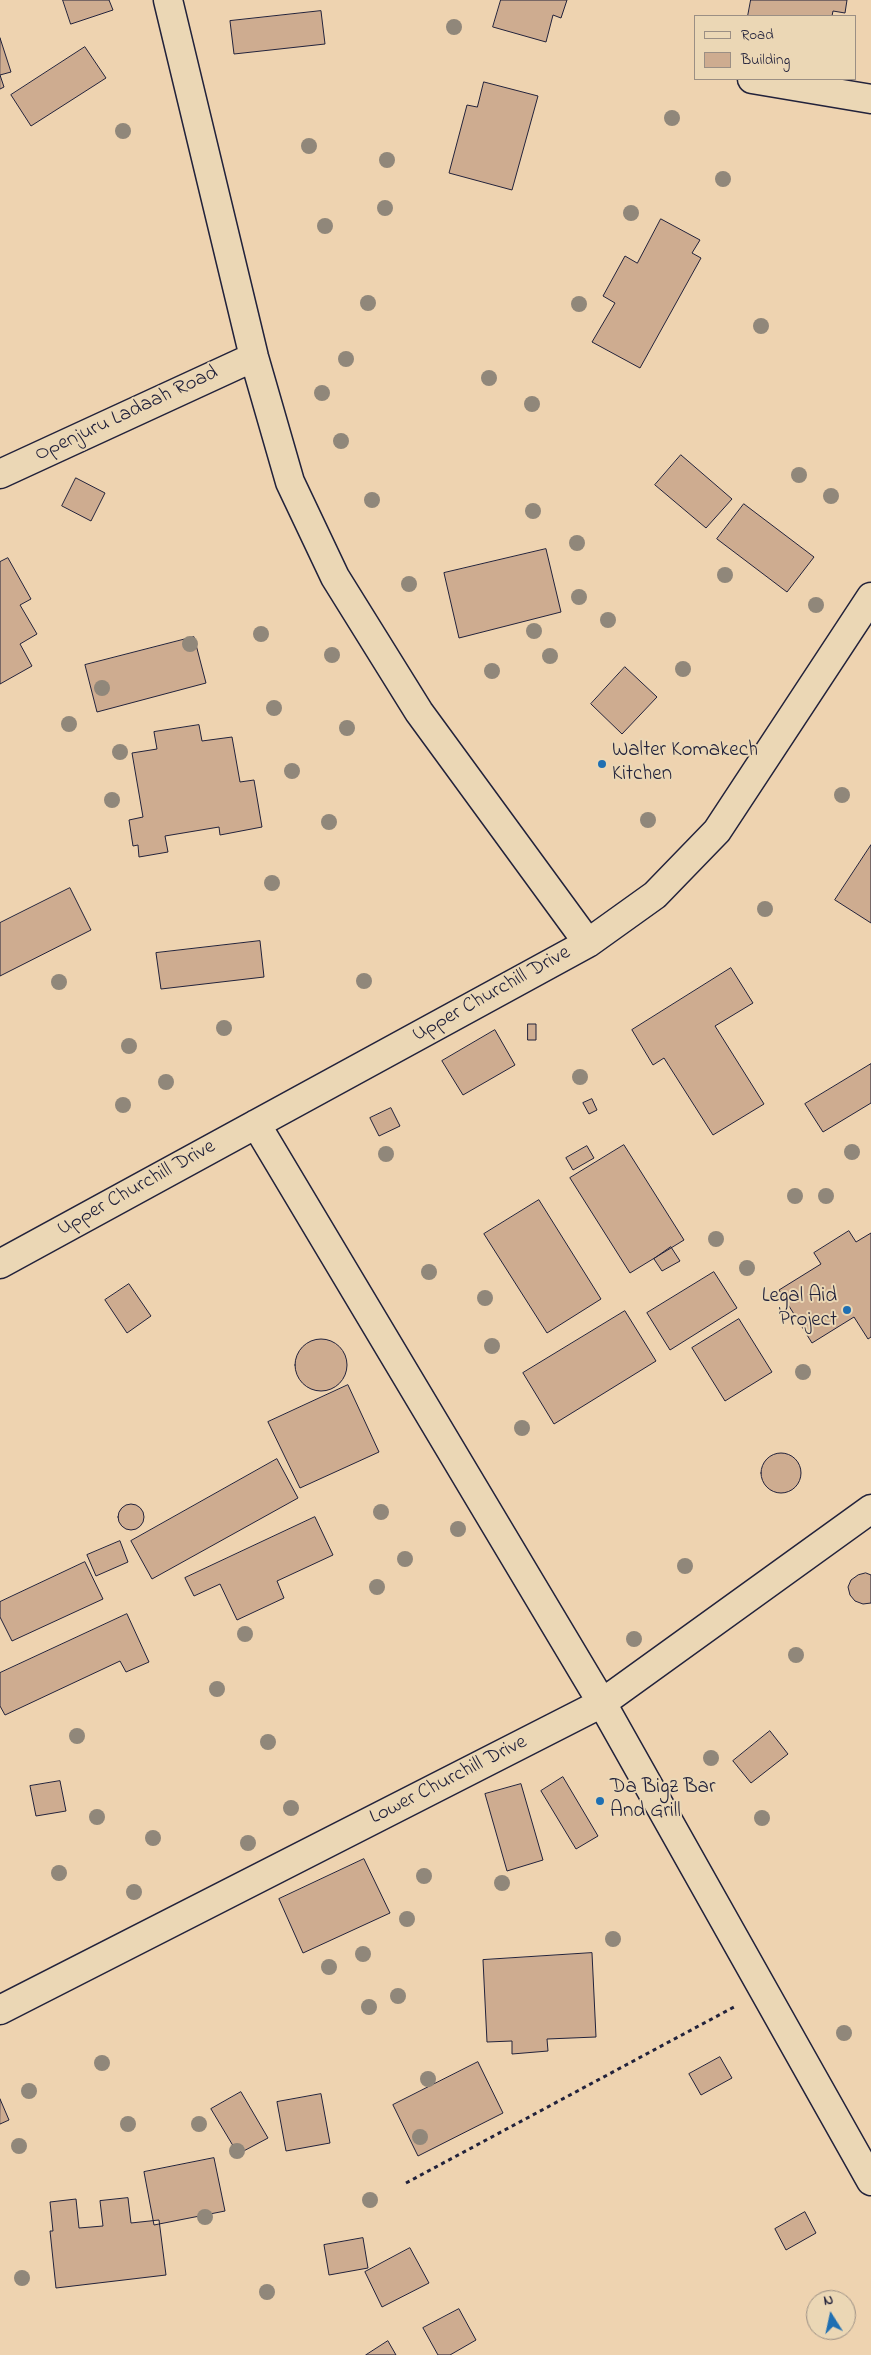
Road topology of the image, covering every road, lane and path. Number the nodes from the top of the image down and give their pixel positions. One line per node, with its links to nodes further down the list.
1 (168, 0): 4 (street)
2 (758, 80): 3 (street)
3 (871, 99)
4 (254, 357): 5 (street, Openjuru Ladaah Road); 7 (street)
5 (0, 474)
6 (871, 597): 7 (street, Upper Churchill Drive)
7 (588, 943): 8 (street, Upper Churchill Drive)
8 (256, 1124): 9 (street, Upper Churchill Drive); 11 (street)
9 (0, 1264)
10 (871, 1509): 11 (street, Lower Churchill Drive)
11 (602, 1703): 12 (street); 13 (street, Lower Churchill Drive)
12 (765, 1991): 14 (street); 15 (path)
13 (0, 2010)
14 (871, 2180)
15 (406, 2183)

